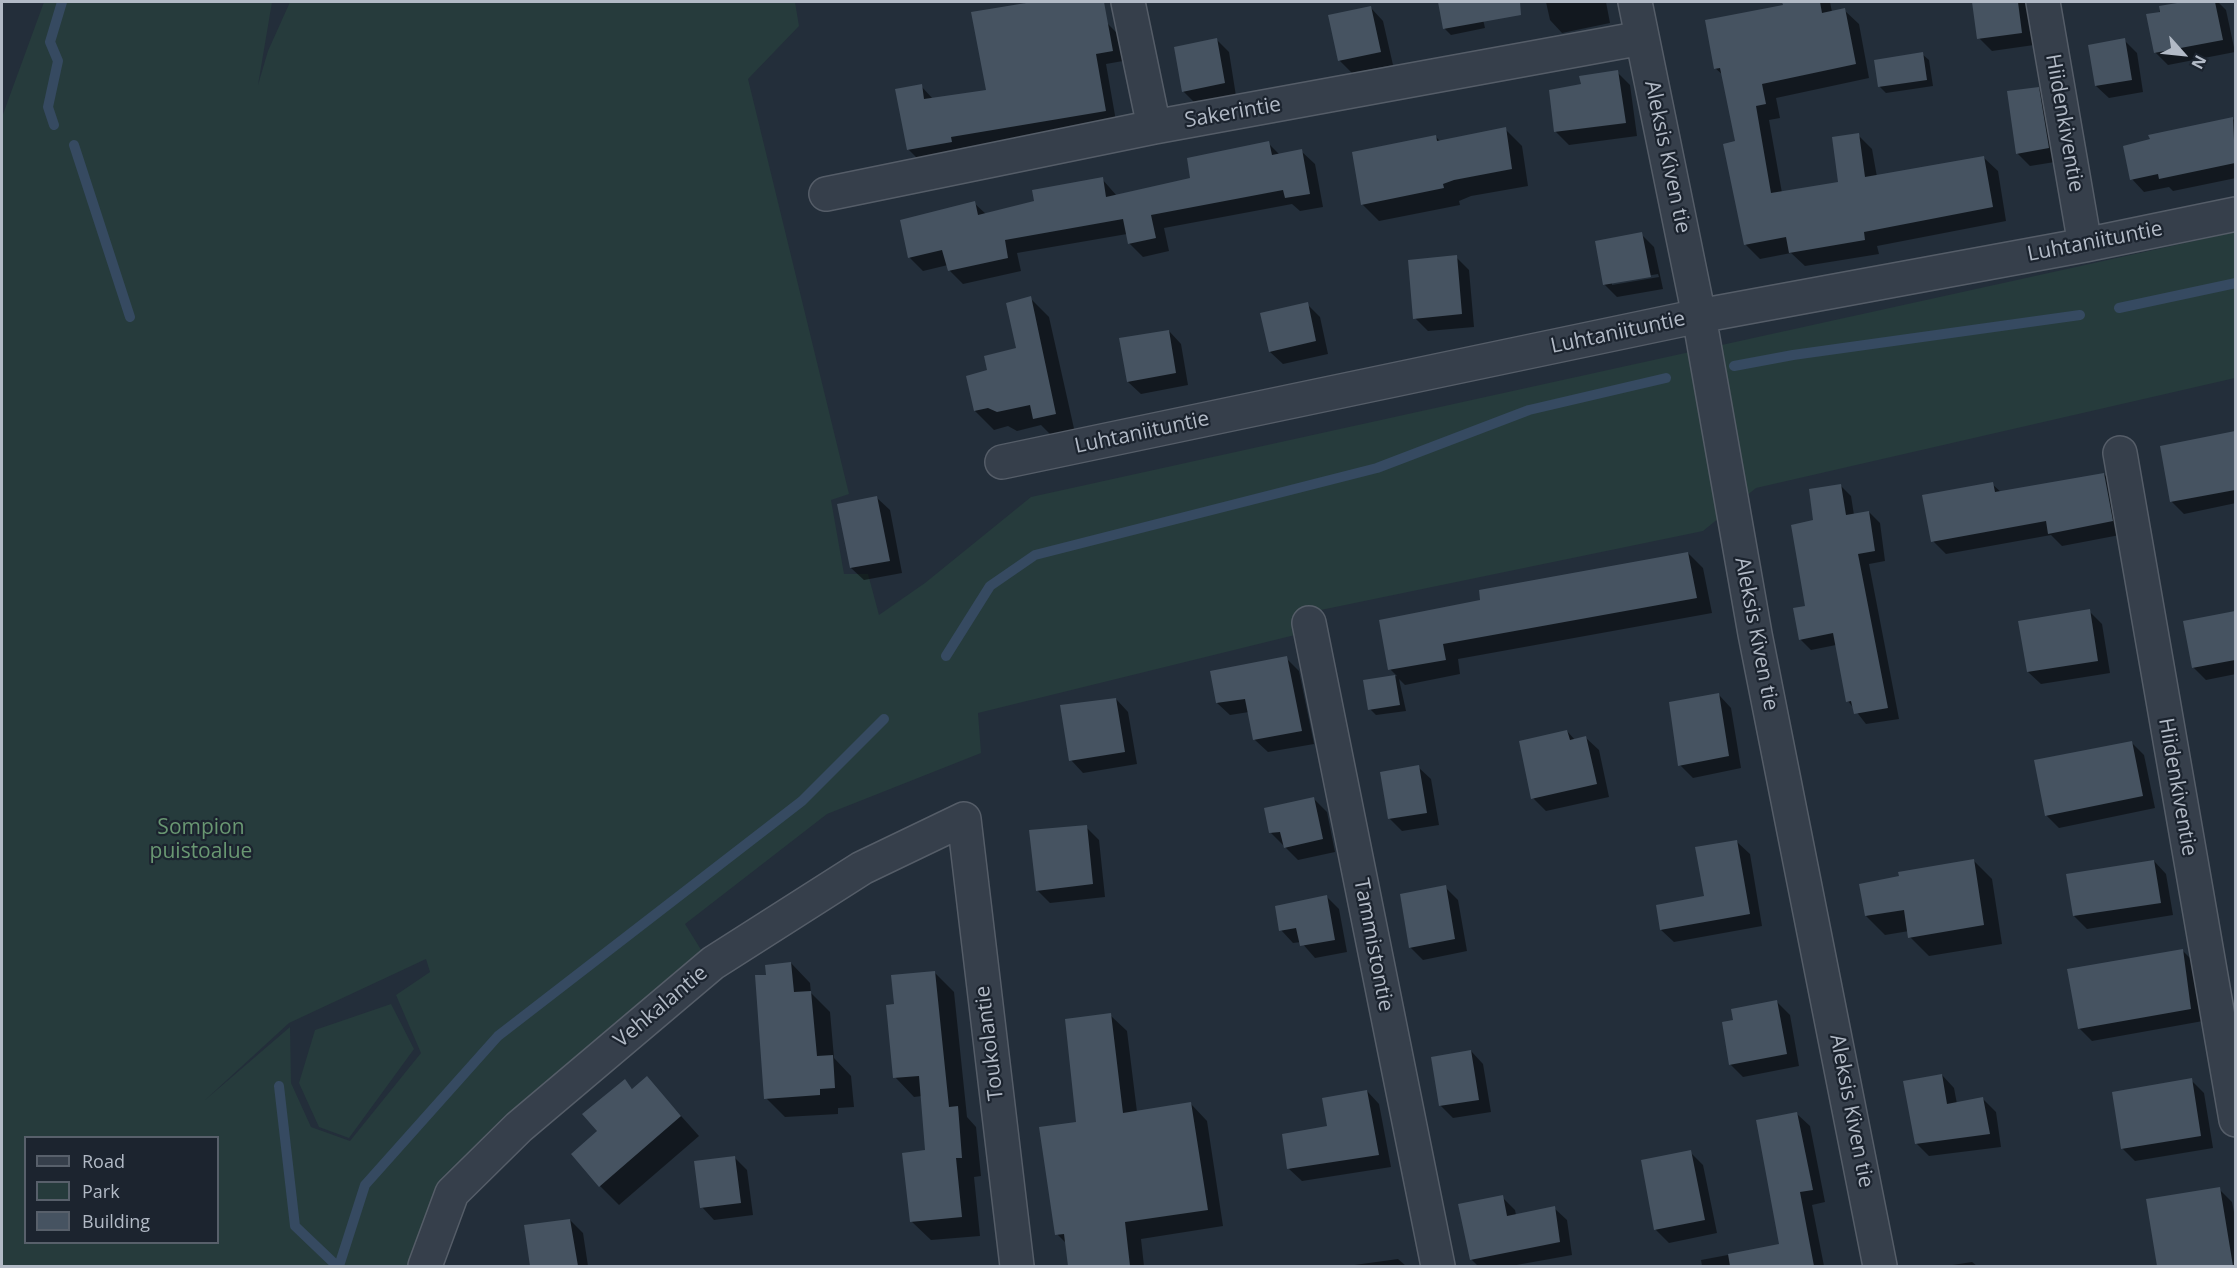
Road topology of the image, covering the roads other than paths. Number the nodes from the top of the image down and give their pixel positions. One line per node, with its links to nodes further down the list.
1 (1128, 2): 5 (street)
2 (1635, 2): 4 (street, Aleksis Kiven tie)
3 (2043, 2): 8 (street, Hiidenkiventie)
4 (1642, 38): 5 (street, Sakerintie); 9 (street, Aleksis Kiven tie)
5 (1154, 127): 6 (street, Sakerintie)
6 (826, 194)
7 (2235, 214): 8 (street, Luhtaniituntie)
8 (2085, 245): 9 (street, Luhtaniituntie)
9 (1699, 316): 11 (street, Luhtaniituntie); 18 (street, Aleksis Kiven tie)
10 (2120, 453): 14 (street, Hiidenkiventie)
11 (1002, 462)
12 (1309, 623): 17 (street, Tammistontie)
13 (964, 819): 15 (street, Vehkalantie); 16 (street, Toukolantie)
14 (2235, 1120)
15 (425, 1266)
16 (1017, 1266)
17 (1438, 1266)
18 (1880, 1266)

